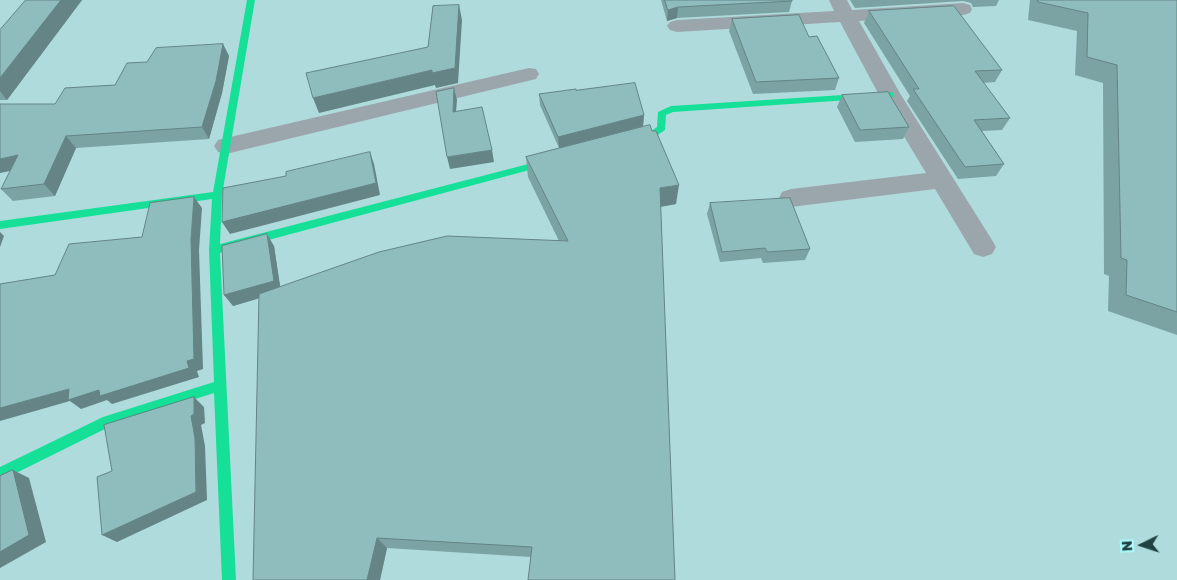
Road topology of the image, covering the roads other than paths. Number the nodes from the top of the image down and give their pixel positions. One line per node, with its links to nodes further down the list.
1 (251, 0): 8 (street)
2 (842, 8): 3 (street); 4 (street); 6 (street)
3 (963, 9)
4 (677, 26)
5 (529, 74): 8 (street)
6 (890, 95): 7 (street); 10 (street)
7 (615, 144)
8 (226, 146): 11 (street)
9 (577, 154): 15 (street)
10 (942, 180): 12 (street); 14 (street)
11 (217, 195): 13 (street); 15 (street)
12 (790, 198)
13 (0, 226)
14 (983, 247)
15 (214, 250): 16 (street)
16 (220, 386): 17 (street); 18 (street)
17 (0, 474)
18 (229, 580)

